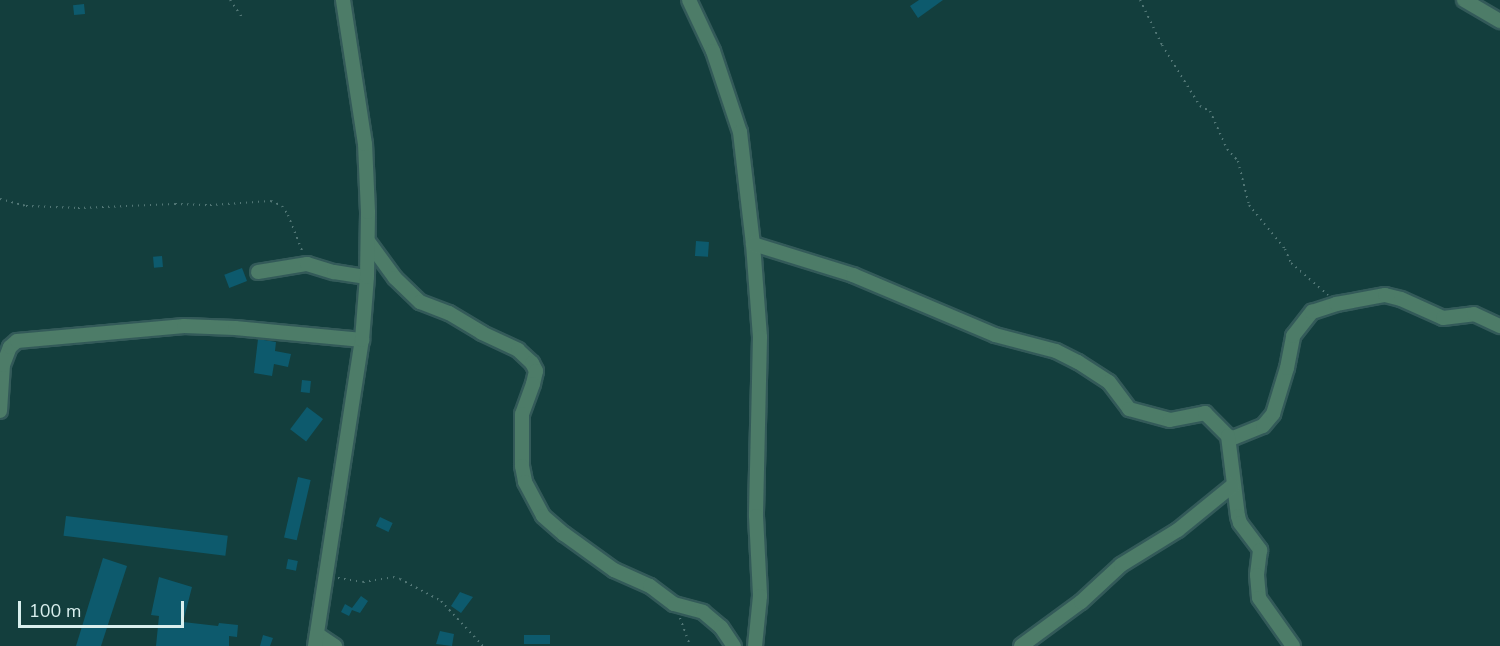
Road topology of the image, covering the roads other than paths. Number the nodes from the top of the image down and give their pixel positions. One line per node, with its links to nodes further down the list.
1 (344, 0): 5 (street)
2 (689, 0): 6 (street)
3 (1467, 1): 4 (street)
4 (1500, 21)
5 (368, 241): 8 (street); 16 (street)
6 (753, 244): 12 (street); 17 (street)
7 (258, 272): 8 (street)
8 (367, 277): 10 (street)
9 (1500, 326): 12 (street)
10 (362, 340): 11 (street); 14 (street)
11 (0, 411)
12 (1228, 436): 13 (street)
13 (1232, 486): 18 (street); 19 (street)
14 (316, 640): 15 (street)
15 (335, 646)
16 (734, 646)
17 (755, 646)
18 (1021, 646)
19 (1293, 646)

